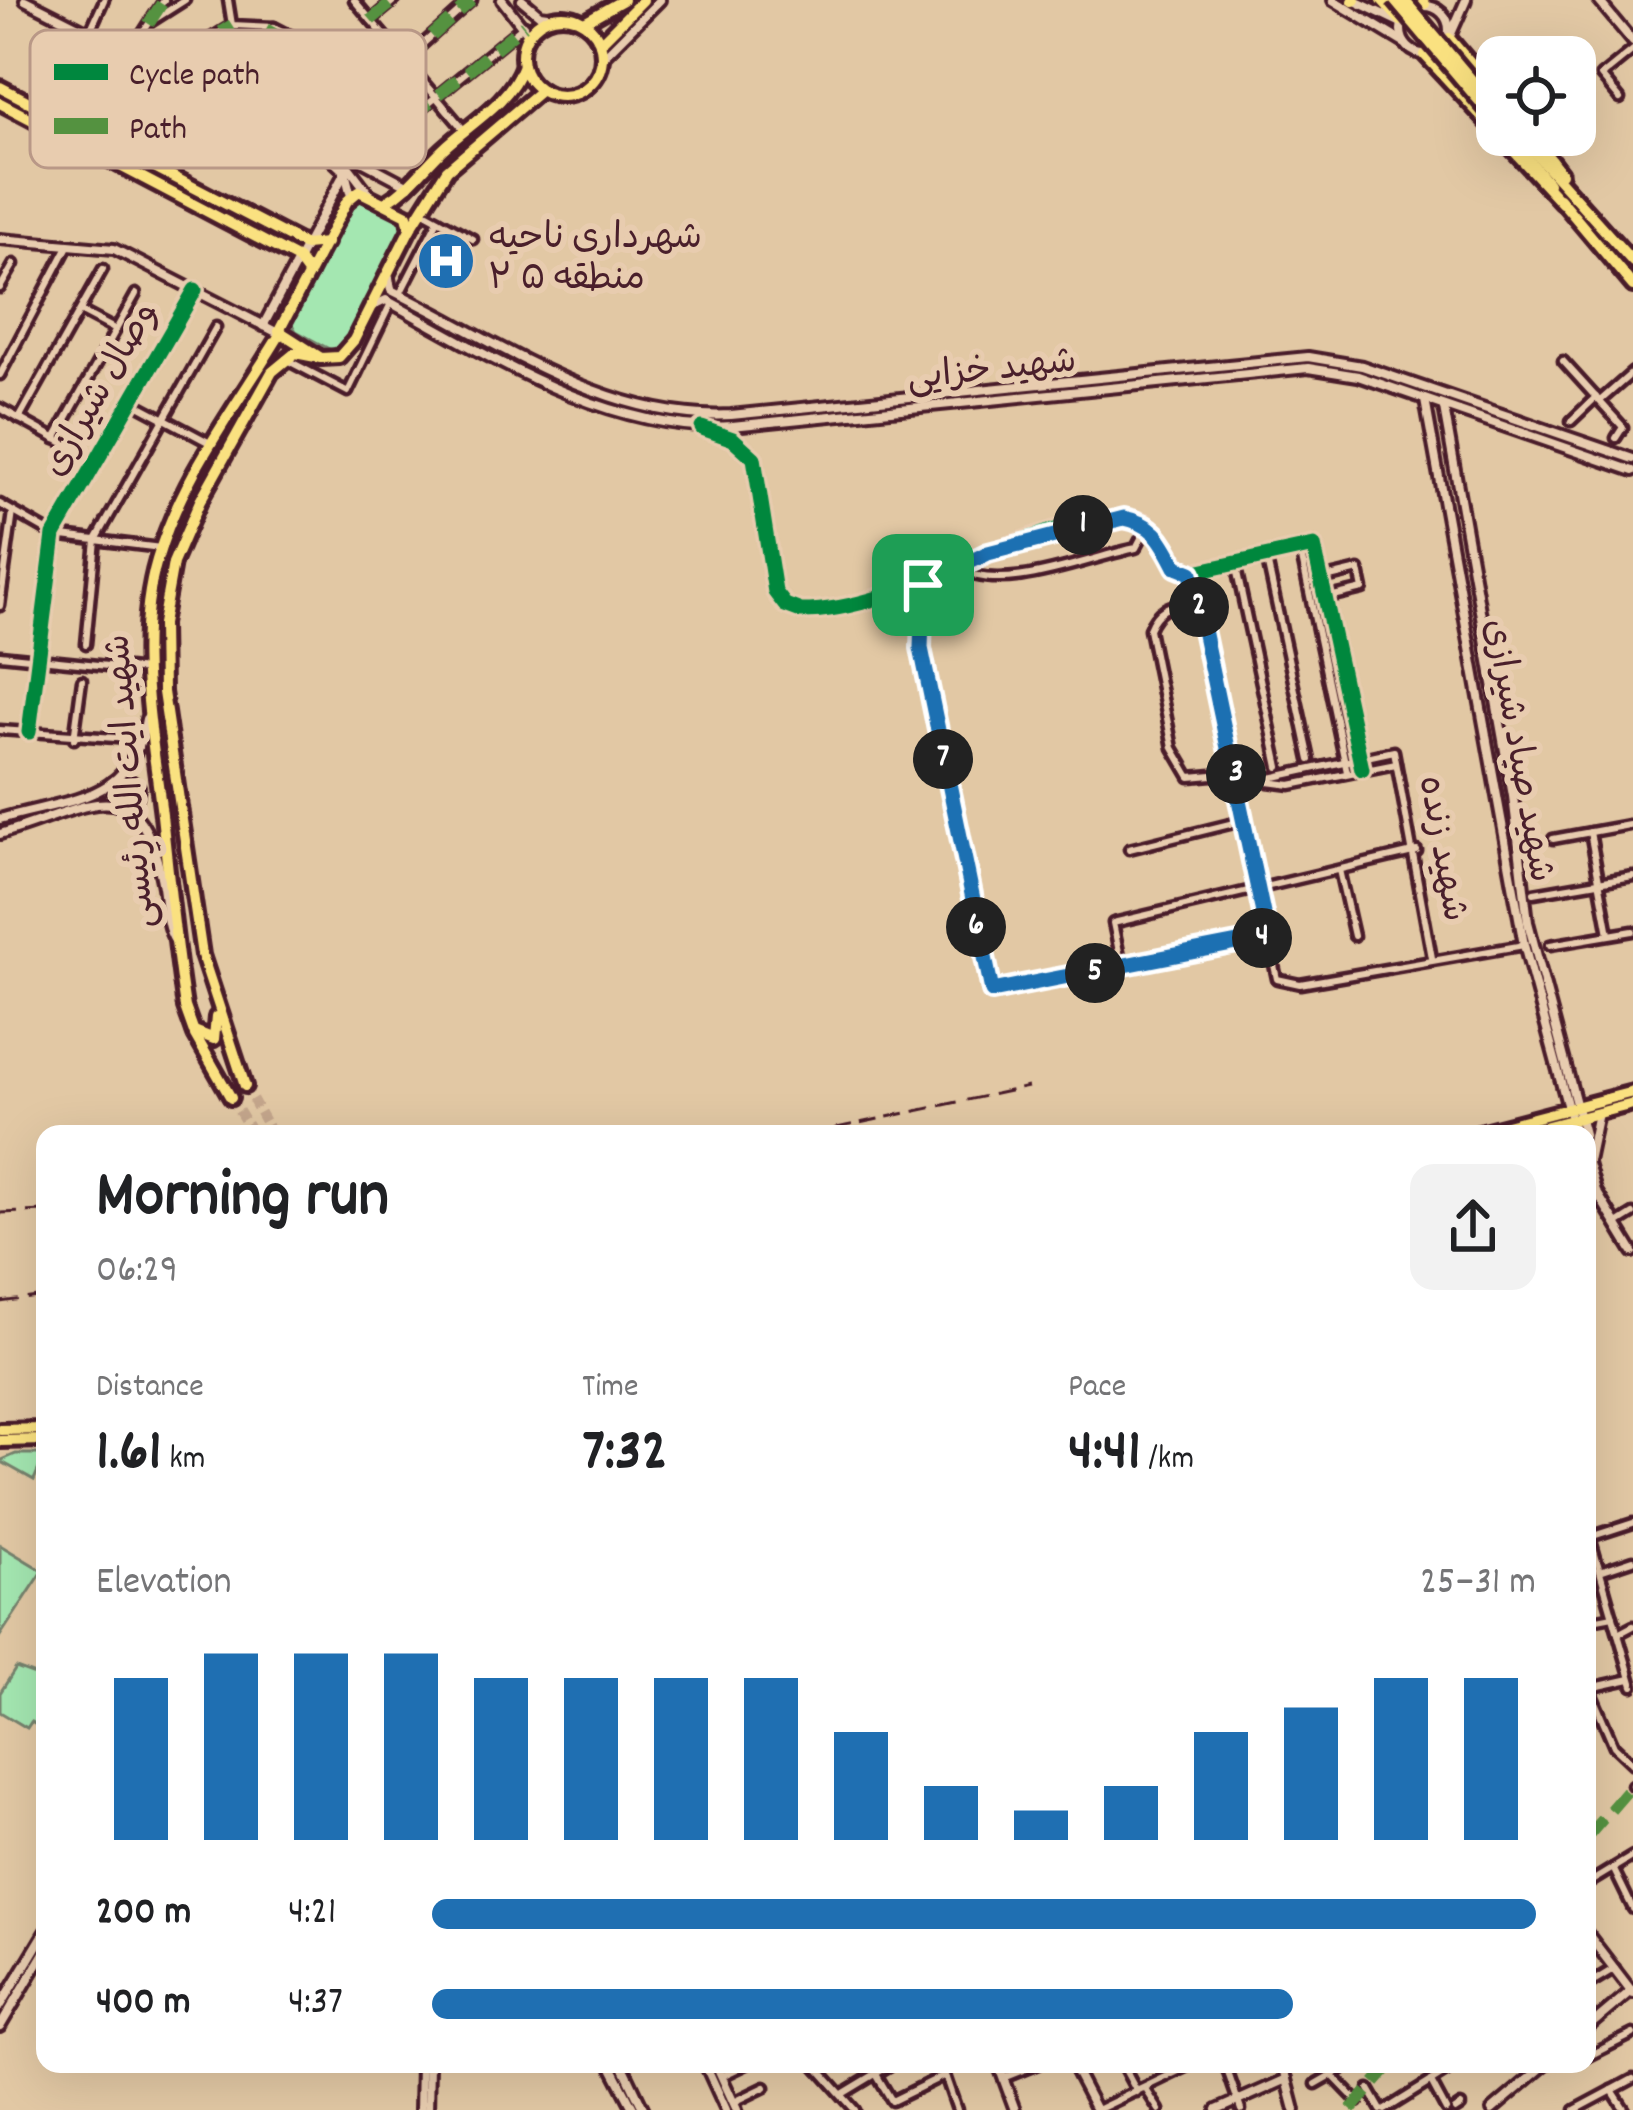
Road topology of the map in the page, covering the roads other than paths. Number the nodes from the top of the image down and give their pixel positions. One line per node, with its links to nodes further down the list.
1 (26, 0): 30 (main road)
2 (104, 0): 31 (street)
3 (164, 0): 25 (street)
4 (185, 0): 25 (street)
5 (228, 0): 28 (street)
6 (354, 0): 24 (street)
7 (395, 0): 24 (street)
8 (472, 0): 39 (street)
9 (502, 0): 37 (main road)
10 (523, 0): 23 (main road)
11 (623, 0): 26 (main road)
12 (643, 0): 40 (main road)
13 (660, 0): 44 (main road)
14 (1333, 0): 42 (main road)
15 (1354, 0): 27 (main road)
16 (1382, 0): 27 (main road)
17 (1394, 0): 53 (main road, bridge)
18 (1404, 0): 50 (main road, bridge)
19 (1464, 0): 22 (main road); 38 (main road)
20 (1598, 0): 41 (main road)
21 (1427, 2): 27 (main road); 38 (main road)
22 (1450, 2)
23 (554, 17): 26 (main road); 37 (main road)
24 (371, 20): 36 (street)
25 (151, 22): 32 (street)
26 (584, 22): 40 (main road)
27 (1401, 22): 42 (main road)
28 (232, 26): 29 (street); 33 (street)
29 (274, 27): 34 (street); 35 (street)
30 (85, 30)
31 (90, 30)
32 (146, 30)
33 (225, 30)
34 (272, 30)
35 (280, 30)
36 (379, 30)
37 (526, 30): 46 (main road); 54 (street)
38 (1449, 38): 43 (main road); 45 (main road)
39 (426, 42)
40 (600, 44): 44 (main road)
41 (1633, 46): 55 (street)
42 (1412, 48): 43 (main road)
43 (1425, 55): 48 (main road)
44 (602, 58): 52 (main road)
45 (1469, 62): 47 (main road); 48 (main road)
46 (524, 65): 52 (main road); 60 (main road)
47 (1476, 70)
48 (1449, 80): 76 (main road)
49 (426, 85): 54 (street)
50 (1476, 85)
51 (0, 87): 57 (main road)
52 (541, 90): 77 (main road)
53 (1476, 97)
54 (438, 99): 58 (street); 60 (street)
55 (1621, 100)
56 (0, 103): 59 (main road)
57 (30, 103)
58 (426, 107)
59 (30, 119)
60 (465, 131): 71 (main road)
61 (1530, 156): 70 (main road)
62 (1534, 156): 70 (main road)
63 (1547, 156): 72 (main road)
64 (124, 168): 85 (main road)
65 (156, 168): 83 (main road)
66 (344, 168): 83 (main road)
67 (346, 168): 74 (main road)
68 (348, 168): 73 (main road)
69 (375, 168): 71 (main road)
70 (1543, 168): 72 (main road); 76 (main road)
71 (410, 187): 75 (main road)
72 (1572, 191): 86 (main road)
73 (370, 195): 74 (main road); 75 (main road)
74 (351, 196): 82 (main road, شهید ایت الله رِئیسی)
75 (386, 202): 79 (main road)
76 (1562, 203): 91 (main road)
77 (421, 211): 78 (street); 79 (main road)
78 (438, 220): 81 (street); 95 (street)
79 (410, 229): 89 (main road)
80 (0, 239): 84 (main road)
81 (473, 239)
82 (326, 243): 83 (main road); 90 (main road, شهید ایت الله رِئیسی)
83 (305, 245): 85 (main road)
84 (68, 246): 93 (main road); 107 (street)
85 (298, 259): 90 (main road); 99 (main road)
86 (1633, 262)
87 (14, 264): 92 (street)
88 (103, 269): 98 (street)
89 (389, 271): 95 (main road); 97 (main road)
90 (309, 274): 102 (main road, شهید ایت الله رِئیسی)
91 (1633, 286)
92 (0, 287)
93 (195, 290): 99 (main road); 111 (street, وصال شیرازی)
94 (136, 294): 101 (street)
95 (400, 294): 115 (main road, شهید خزایی)
96 (391, 303): 97 (main road); 103 (street); 119 (main road, شهید خزایی)
97 (370, 308): 104 (main road)
98 (80, 311): 101 (street); 117 (street)
99 (263, 326): 102 (main road)
100 (216, 327): 116 (street)
101 (116, 330): 121 (street)
102 (279, 335): 104 (main road); 108 (main road, شهید ایت الله رِئیسی)
103 (284, 358): 104 (main road); 112 (main road, شهید ایت الله رِئیسی)
104 (321, 358)
105 (1563, 361): 109 (street)
106 (1633, 372): 109 (street)
107 (0, 375)
108 (238, 394): 112 (main road); 122 (main road, شهید ایت الله رِئیسی)
109 (1598, 399): 118 (street); 120 (street)
110 (1425, 400): 113 (main road, شهید خزایی); 119 (main road, شهید خزایی); 184 (main road, شهید صیاد شیرازی)
111 (131, 401): 116 (street); 124 (street, وصال شیرازی)
112 (255, 402): 189 (main road, شهید ایت الله رِئیسی)
113 (1444, 406): 115 (main road, شهید خزایی); 195 (main road, شهید صیاد شیرازی)
114 (0, 408): 117 (street)
115 (1472, 411): 123 (main road, شهید خزایی); 125 (main road, شهید خزایی)
116 (165, 418): 122 (street); 130 (street)
117 (19, 419): 121 (street)
118 (1571, 421)
119 (702, 428): 139 (street)
120 (1616, 438)
121 (55, 439): 124 (street)
122 (210, 443): 131 (main road, شهید ایت الله رِئیسی)
123 (1633, 459)
124 (96, 461): 129 (street, وصال شیرازی)
125 (1633, 471)
126 (0, 505): 127 (street)
127 (13, 512): 129 (street); 137 (street)
128 (1148, 525): 135 (street); 135 (street); 136 (street)
129 (54, 535): 130 (street); 146 (street, وصال شیرازی)
130 (96, 540): 131 (street); 144 (street)
131 (161, 548): 147 (main road, شهید ایت الله رِئیسی)
132 (1300, 549): 133 (street); 138 (street); 142 (street)
133 (1266, 556): 134 (street); 157 (street)
134 (1235, 563): 136 (street); 158 (street)
135 (958, 568): 139 (street)
136 (1191, 573): 140 (street)
137 (2, 578): 143 (street)
138 (1321, 579): 141 (street); 141 (street)
139 (923, 585): 188 (street)
140 (1197, 598): 161 (street); 161 (street)
141 (1325, 600): 142 (street); 154 (street)
142 (1312, 605): 155 (street)
143 (0, 607)
144 (86, 644)
145 (0, 655): 146 (street)
146 (39, 658): 147 (street); 152 (street, وصال شیرازی)
147 (147, 670): 149 (main road, شهید ایت الله رِئیسی)
148 (82, 680): 153 (street)
149 (149, 699): 150 (main road); 186 (main road, شهید ایت الله رِئیسی)
150 (145, 728): 153 (street); 165 (main road)
151 (0, 730): 152 (street)
152 (28, 733): 153 (street)
153 (74, 739)
154 (1359, 759): 155 (street); 156 (street, شهید زنده); 159 (street)
155 (1345, 762): 157 (street); 160 (street)
156 (1397, 764): 159 (street); 174 (street, شهید زنده)
157 (1311, 765): 162 (street); 163 (street)
158 (1279, 767)
159 (1361, 769): 160 (street)
160 (1348, 772): 162 (street)
161 (1235, 773): 164 (street)
162 (1315, 780): 163 (street)
163 (1258, 781): 164 (street)
164 (1238, 785): 168 (street)
165 (107, 788): 166 (main road); 167 (main road)
166 (111, 802): 171 (main road); 186 (main road)
167 (0, 819)
168 (1246, 820): 173 (street); 178 (street)
169 (1629, 825): 170 (street)
170 (1590, 832): 172 (street); 177 (street)
171 (0, 834)
172 (1553, 839)
173 (1129, 849)
174 (1417, 851): 175 (street); 187 (street, شهید زنده)
175 (1339, 870): 178 (street); 182 (street)
176 (1633, 876): 177 (street)
177 (1599, 882): 179 (street); 181 (street)
178 (1261, 889): 183 (street); 188 (street)
179 (1534, 892)
180 (1633, 931): 181 (street)
181 (1609, 934): 185 (street)
182 (1354, 936)
183 (1268, 937): 187 (street); 188 (street)
184 (1524, 945): 187 (street); 195 (main road, شهید صیاد شیرازی)
185 (1550, 945)
186 (179, 948): 190 (main road, شهید ایت الله رِئیسی)
187 (1432, 958)
188 (1123, 968)
189 (205, 972): 190 (main road); 191 (main road, شهید ایت الله رِئیسی)
190 (192, 1029): 193 (main road, شهید ایت الله رِئیسی)
191 (245, 1086)
192 (1633, 1092): 195 (main road)
193 (231, 1098)
194 (1633, 1104): 196 (main road)
195 (1575, 1113): 196 (main road); 197 (main road); 198 (main road); 199 (main road)
196 (1598, 1113): 200 (main road)
197 (1516, 1125)
198 (1542, 1125)
199 (1577, 1125)
200 (1595, 1125)
201 (1596, 1183): 203 (main road)
202 (1633, 1214): 203 (street)
203 (1614, 1226): 204 (main road)
204 (1633, 1252)
205 (36, 1429): 206 (main road)
206 (0, 1430)
207 (36, 1440): 208 (main road)
208 (0, 1441)
209 (1633, 1523): 210 (street)
210 (1596, 1535)
211 (1596, 1559): 213 (street)
212 (1633, 1560): 213 (street)
213 (1600, 1570): 215 (street)
214 (1596, 1588): 215 (street)
215 (1606, 1589): 216 (street)
216 (1613, 1616): 217 (street); 219 (street)
217 (1596, 1619)
218 (1633, 1626): 219 (street)
219 (1618, 1634): 220 (street)
220 (1631, 1676): 221 (street)
221 (1596, 1685)
222 (1596, 1705): 223 (street)
223 (1633, 1764)
224 (1633, 1856): 225 (street)
225 (1613, 1868): 226 (street); 227 (street)
226 (1596, 1878)
227 (1633, 1909)
228 (1596, 1944): 231 (main road)
229 (36, 1947): 234 (main road)
230 (36, 1966): 236 (main road)
231 (1615, 1968): 232 (street); 233 (main road)
232 (1596, 1980)
233 (1632, 1991): 235 (main road)
234 (0, 2007)
235 (1596, 2021)
236 (0, 2027)
237 (1633, 2034): 238 (street)
238 (1596, 2052)
239 (425, 2073): 275 (main road)
240 (620, 2073): 271 (main road)
241 (711, 2073): 273 (main road)
242 (720, 2073): 259 (main road)
243 (728, 2073): 259 (street)
244 (823, 2073): 269 (street)
245 (867, 2073): 269 (street)
246 (876, 2073): 257 (street)
247 (1001, 2073): 260 (main road)
248 (1016, 2073): 260 (street)
249 (1077, 2073): 280 (main road)
250 (1129, 2073): 267 (street)
251 (1175, 2073): 267 (street)
252 (1228, 2073): 272 (street)
253 (1285, 2073): 261 (main road)
254 (1335, 2073): 258 (street)
255 (1444, 2073): 263 (street)
256 (1535, 2073): 286 (main road)
257 (944, 2075): 274 (street)
258 (1332, 2075): 264 (street); 270 (street)
259 (722, 2076): 273 (main road)
260 (1003, 2078): 279 (main road)
261 (1287, 2079): 272 (main road); 283 (main road)
262 (1633, 2079): 268 (street)
263 (1431, 2081): 284 (street); 285 (street)
264 (1316, 2084)
265 (765, 2087): 273 (street)
266 (1369, 2089): 284 (street)
267 (1141, 2090): 280 (street); 281 (street)
268 (1612, 2090): 287 (street); 288 (street)
269 (843, 2093): 277 (street)
270 (1358, 2102)
271 (634, 2103): 276 (main road)
272 (1239, 2105): 282 (main road)
273 (732, 2107)
274 (956, 2107): 278 (street)
275 (424, 2110)
276 (644, 2110)
277 (855, 2110)
278 (944, 2110)
279 (1015, 2110)
280 (1097, 2110)
281 (1159, 2110)
282 (1217, 2110)
283 (1295, 2110)
284 (1383, 2110)
285 (1446, 2110)
286 (1492, 2110)
287 (1575, 2110)
288 (1625, 2110)

